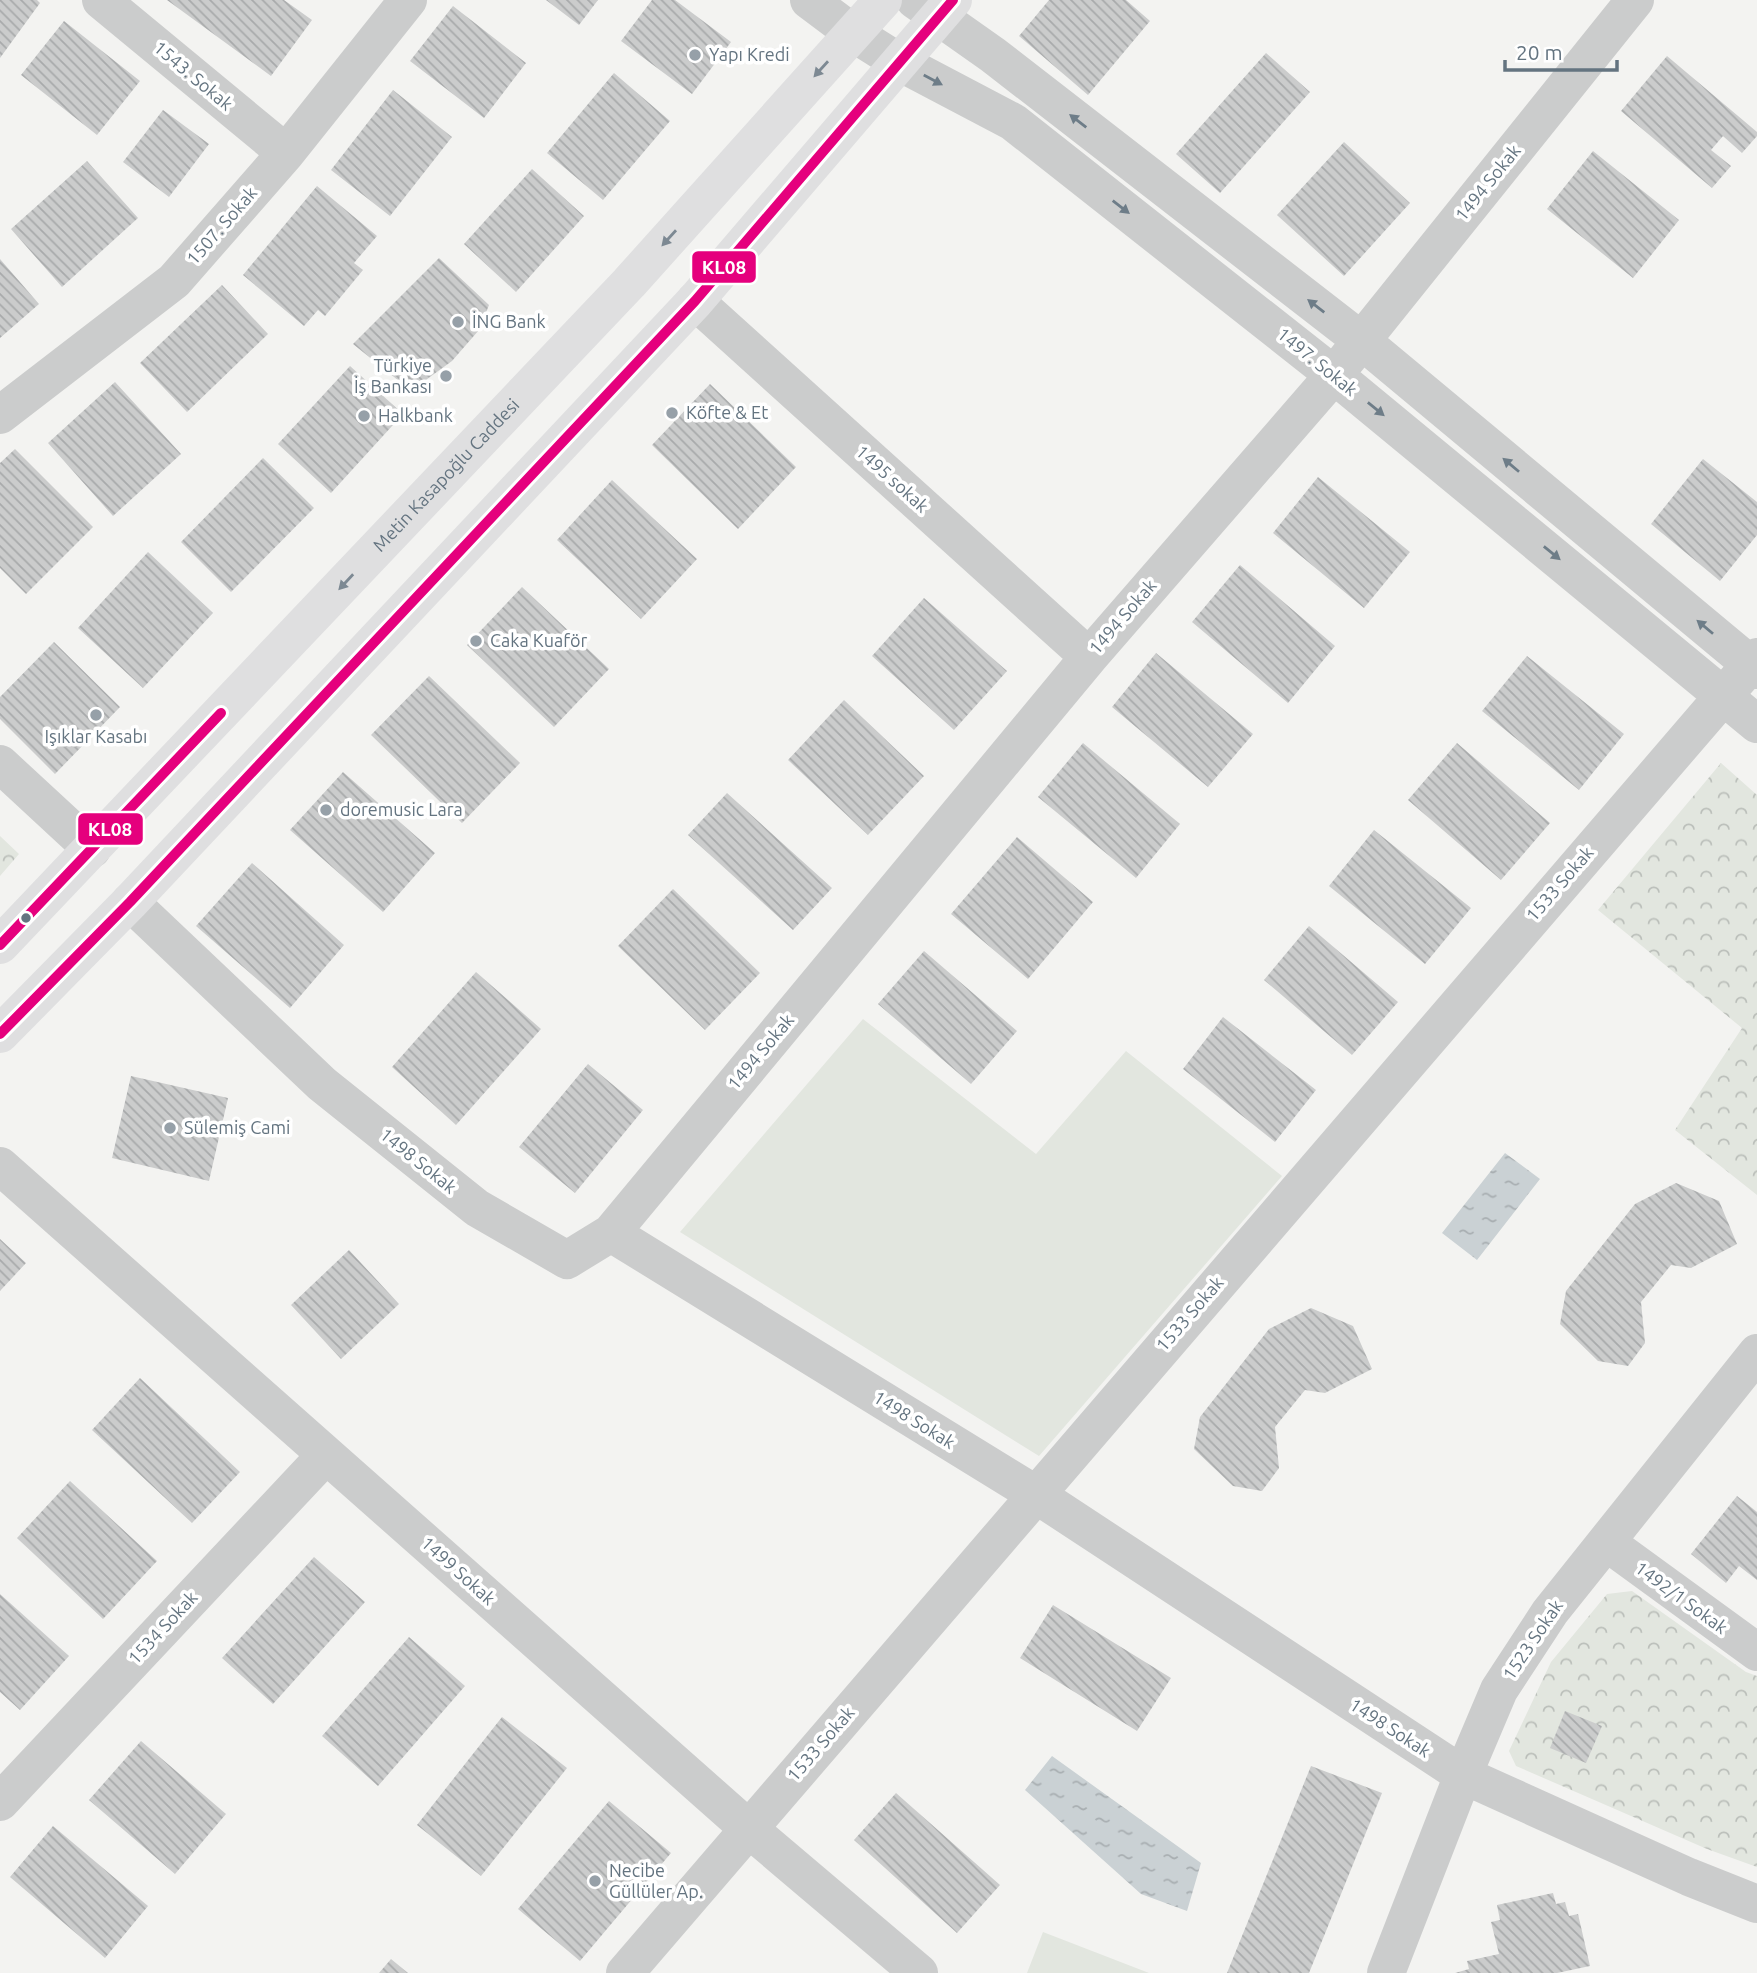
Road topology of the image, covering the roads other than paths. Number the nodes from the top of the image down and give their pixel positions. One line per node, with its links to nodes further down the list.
1 (101, 0): 9 (street, 1543. Sokak)
2 (408, 0): 9 (street, 1507. Sokak)
3 (809, 0): 7 (street, 1497. Sokak)
4 (883, 0): 7 (main road, Metin Kasapoğlu Caddesi)
5 (936, 5): 8 (main road); 11 (street, one-way to 5)
6 (1619, 7): 11 (street, 1494 Sokak)
7 (853, 33): 8 (street, 1497. Sokak); 19 (main road, Metin Kasapoğlu Caddesi, one-way to 19)
8 (899, 62): 10 (main road); 12 (street, 1497. Sokak, one-way to 12)
9 (286, 153): 13 (street, 1507. Sokak)
10 (695, 301): 14 (street, 1495 sokak); 20 (main road)
11 (1362, 341): 12 (street, 1494 Sokak); 15 (street, one-way to 11)
12 (1334, 375): 14 (street, 1494 Sokak); 16 (street, 1497. Sokak, one-way to 16)
13 (0, 415)
14 (1089, 657): 24 (street, 1494 Sokak)
15 (1755, 664): 16 (street, 1533 Sokak)
16 (1724, 695): 17 (street, 1497. Sokak); 27 (street, 1533 Sokak)
17 (1757, 724)
18 (0, 764): 19 (street)
19 (92, 849): 21 (main road, Metin Kasapoğlu Caddesi)
20 (130, 902): 22 (main road); 24 (street, 1498 Sokak)
21 (0, 945)
22 (0, 1034)
23 (0, 1166): 26 (street, 1499 Sokak)
24 (611, 1233): 27 (street, 1498 Sokak)
25 (1757, 1353): 28 (street, 1523 Sokak)
26 (326, 1455): 31 (street, 1534 Sokak); 32 (street, 1499 Sokak)
27 (1035, 1494): 30 (street, 1498 Sokak); 32 (street, 1533 Sokak)
28 (1606, 1542): 29 (street, 1492/1 Sokak); 30 (street, 1523 Sokak)
29 (1757, 1652)
30 (1463, 1775): 33 (street, 1498 Sokak); 36 (street, 1523 Sokak)
31 (0, 1802)
32 (749, 1829): 34 (street, 1533 Sokak); 35 (street, 1499 Sokak)
33 (1757, 1904)
34 (625, 1973)
35 (919, 1973)
36 (1386, 1973)

